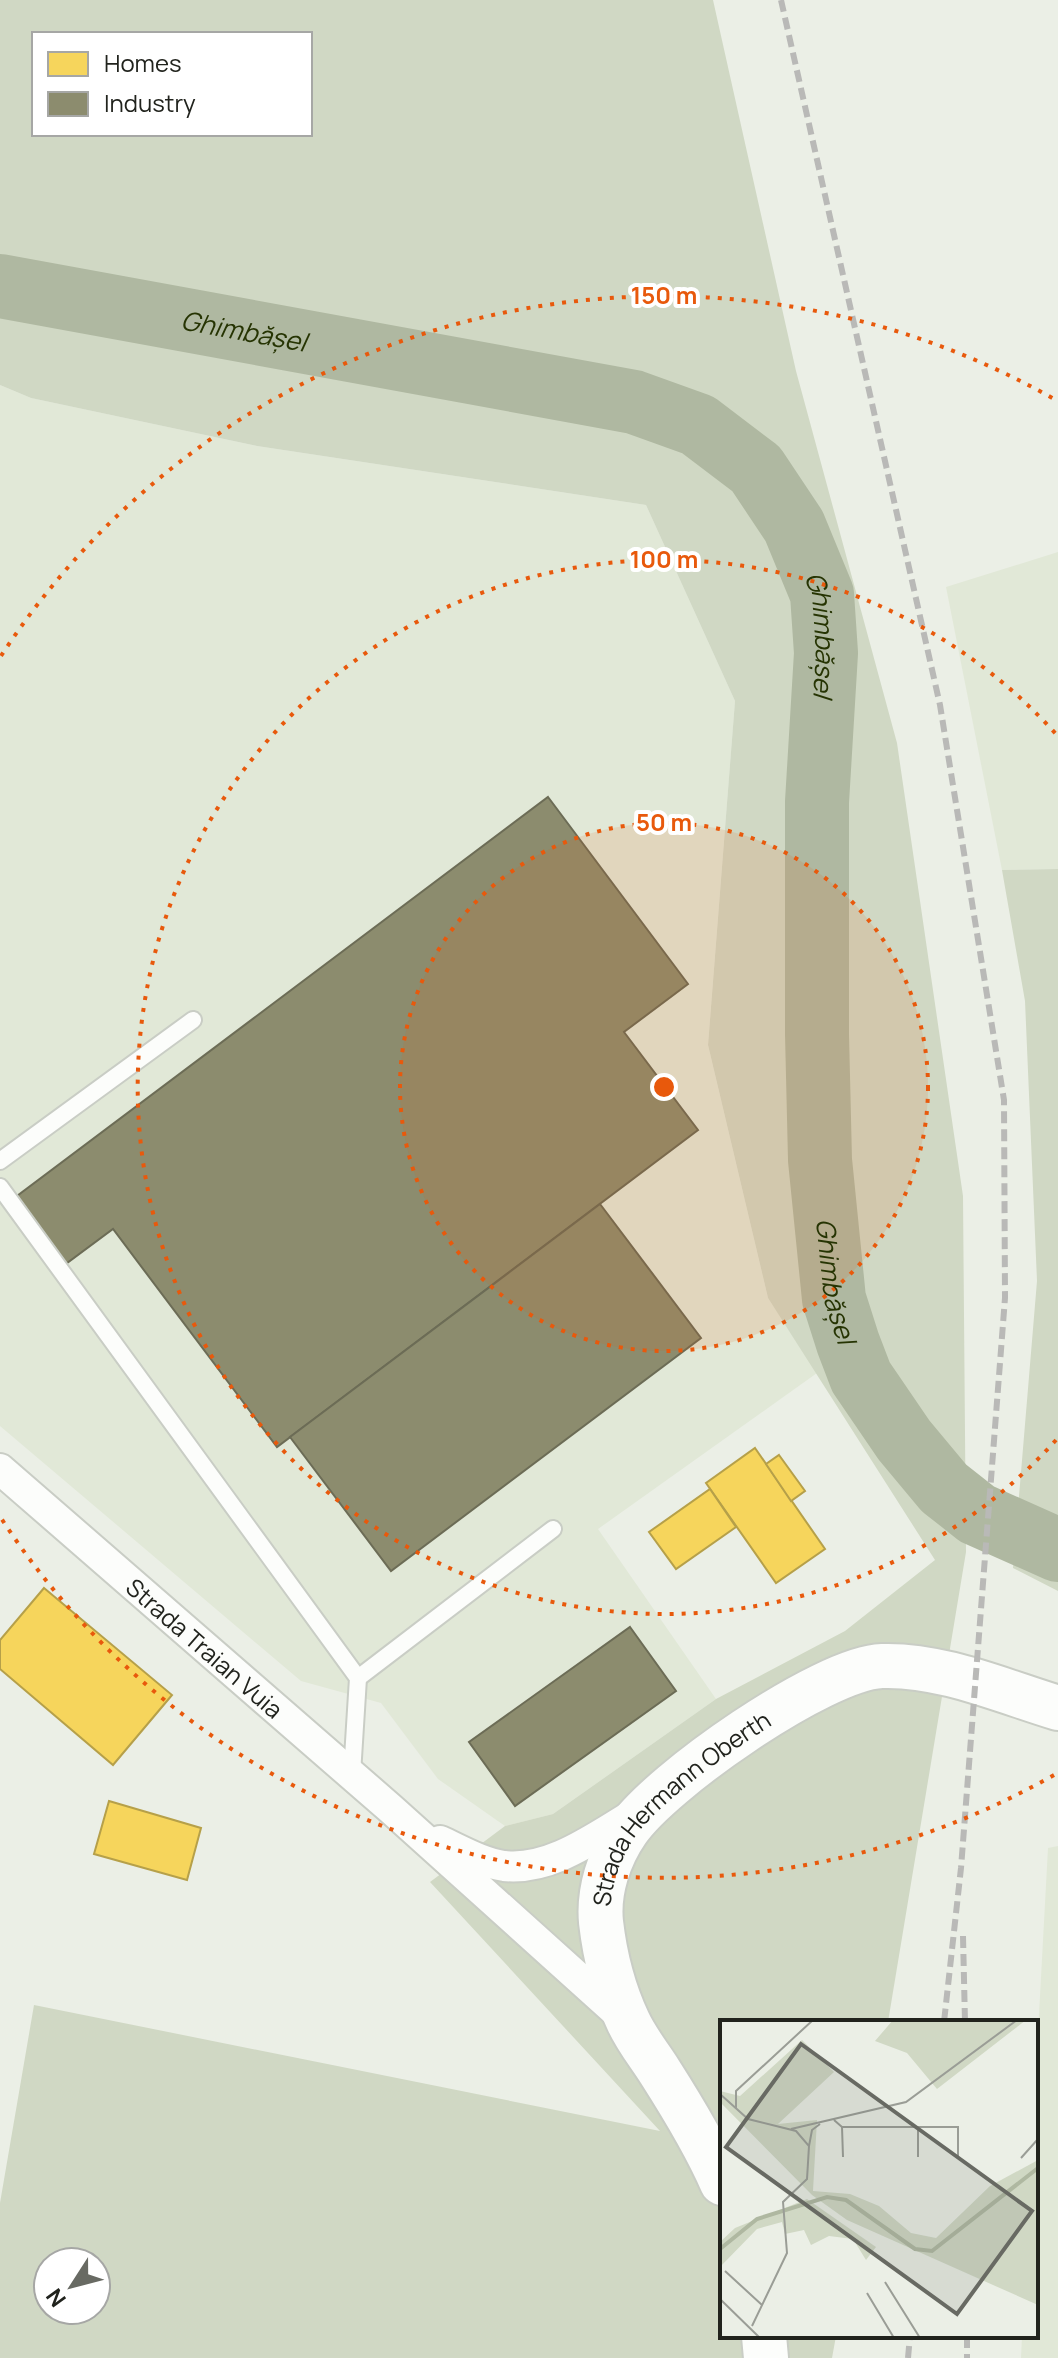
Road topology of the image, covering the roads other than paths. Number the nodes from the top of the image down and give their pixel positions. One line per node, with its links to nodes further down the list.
1 (193, 1020): 2 (lane)
2 (0, 1161)
3 (0, 1187): 6 (lane)
4 (0, 1469): 8 (street, Strada Traian Vuia)
5 (553, 1529): 6 (lane)
6 (358, 1678): 8 (lane)
7 (1058, 1708): 9 (main road, Strada Hermann Oberth)
8 (352, 1774): 10 (street, Strada Traian Vuia)
9 (645, 1807): 10 (street, Strada Traian Vuia); 11 (main road, Strada Hermann Oberth)
10 (409, 1826): 11 (street, Strada Traian Vuia)
11 (629, 2023): 12 (main road, Strada Hermann Oberth)
12 (720, 2179)
13 (764, 2338): 14 (main road)
14 (766, 2358)

